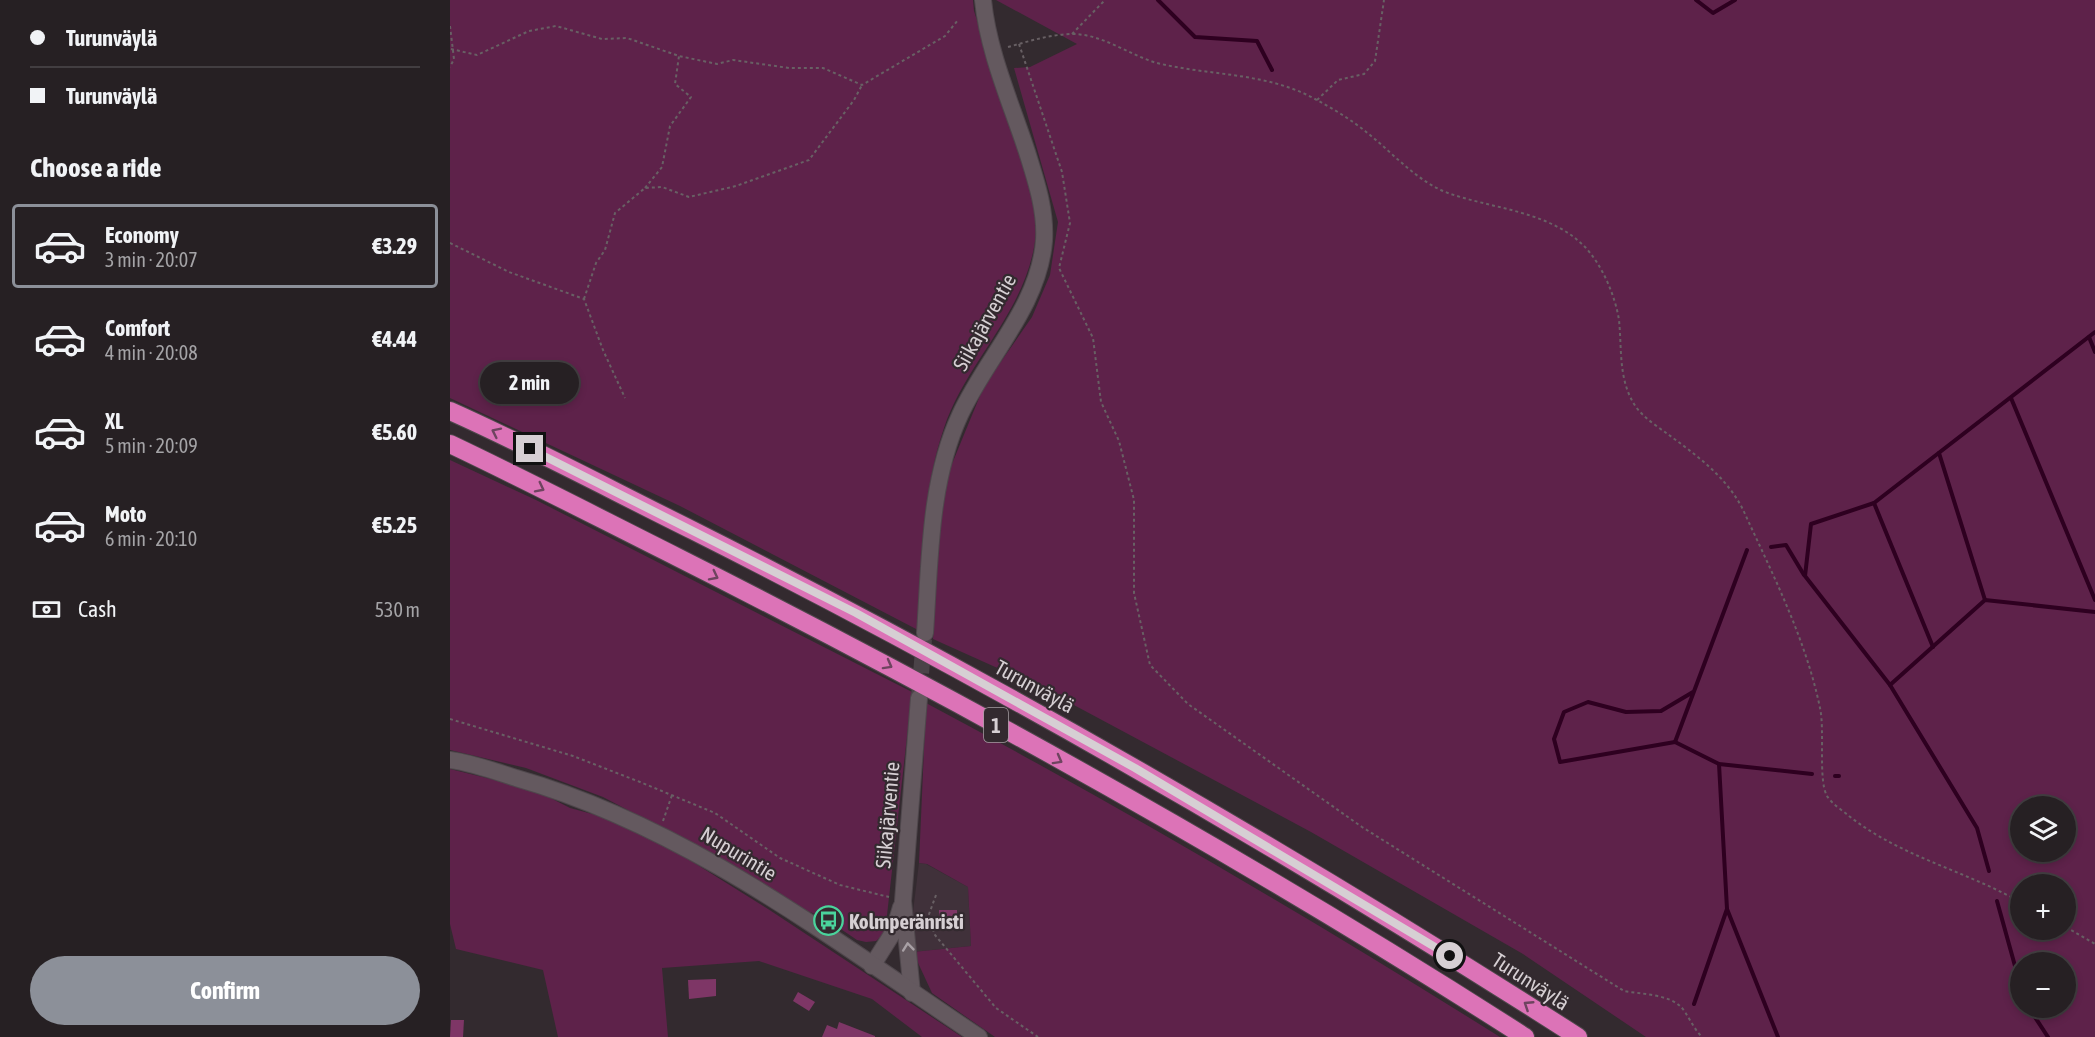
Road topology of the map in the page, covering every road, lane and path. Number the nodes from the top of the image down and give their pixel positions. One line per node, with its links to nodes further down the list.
1 (983, 0): 9 (street, Siikajärventie)
2 (1105, 0): 6 (path)
3 (1384, 0): 13 (path)
4 (958, 20): 12 (path)
5 (450, 26): 8 (path)
6 (1072, 34): 7 (path); 13 (path)
7 (1019, 44): 9 (path); 37 (path)
8 (451, 49): 10 (path); 11 (path)
9 (994, 52): 20 (street, Siikajärventie)
10 (679, 56): 12 (path); 14 (path)
11 (450, 68)
12 (862, 85): 14 (path)
13 (1317, 100): 27 (path)
14 (645, 188): 16 (path)
15 (450, 243): 16 (path)
16 (584, 299): 17 (path)
17 (626, 398)
18 (450, 411): 36 (highway, Turunväylä / 1, one-way to 18)
19 (450, 444): 35 (highway, 1, one-way to 35)
20 (925, 633)
21 (919, 698): 28 (street, Siikajärventie)
22 (450, 719): 24 (path)
23 (450, 760): 25 (street, Nupurintie)
24 (672, 795): 25 (path); 28 (path)
25 (658, 834): 31 (street, Nupurintie)
26 (936, 896): 34 (path)
27 (2010, 896)
28 (903, 901): 31 (street); 32 (street, one-way to 28)
29 (2076, 933): 30 (path)
30 (2095, 944)
31 (872, 966): 32 (street, Nupurintie)
32 (912, 993): 33 (street, Nupurintie)
33 (979, 1037)
34 (1038, 1037)
35 (1525, 1037)
36 (1578, 1037)
37 (1702, 1037)

